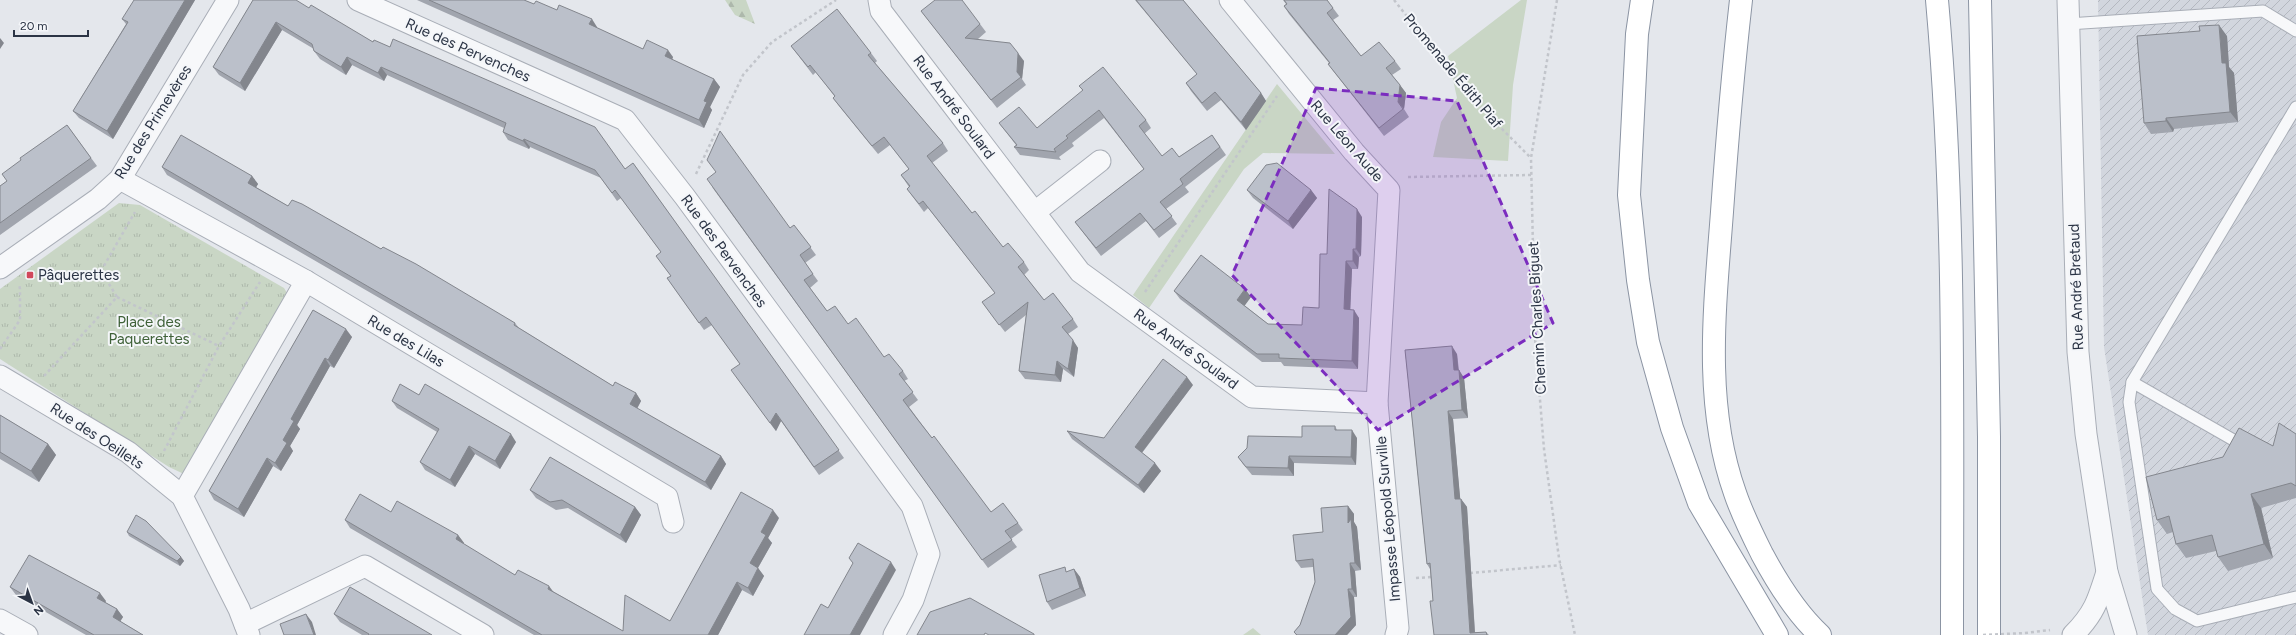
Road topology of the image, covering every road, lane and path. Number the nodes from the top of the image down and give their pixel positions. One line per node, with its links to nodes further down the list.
1 (228, 0): 21 (street, Rue des Primevères)
2 (358, 0): 23 (street, Rue des Pervenches)
3 (836, 0): 23 (path)
4 (879, 0): 24 (street, Rue André Soulard)
5 (1230, 0): 15 (street, Rue Léon Aude)
6 (1394, 0): 17 (path, Promenade Édith Piaf)
7 (1557, 0): 17 (path, Chemin Charles Biguet)
8 (1642, 0): 54 (highway)
9 (1741, 0): 55 (highway)
10 (1937, 0): 56 (highway)
11 (1980, 0): 58 (highway)
12 (2068, 0): 13 (street, Rue André Bretaud)
13 (2068, 24): 14 (lane); 41 (street, Rue André Bretaud)
14 (2296, 31)
15 (1291, 75): 20 (street, Rue Léon Aude); 29 (path)
16 (2296, 107): 33 (lane)
17 (1531, 158): 19 (path, Chemin Charles Biguet)
18 (1100, 161): 24 (street)
19 (1531, 175): 20 (path); 40 (path, Chemin Charles Biguet)
20 (1379, 177): 35 (street, Rue Léon Aude)
21 (120, 179): 22 (street, Rue des Lilas); 26 (street, Rue des Primevères)
22 (147, 194): 25 (street, Rue des Lilas); 28 (path)
23 (685, 197): 51 (street, Rue des Pervenches)
24 (1035, 212): 29 (street, Rue André Soulard)
25 (272, 263): 27 (street, Rue des Lilas); 30 (path)
26 (5, 264): 31 (path)
27 (306, 281): 38 (street); 39 (street, Rue des Lilas)
28 (117, 298): 30 (path); 34 (path)
29 (1133, 311): 35 (street, Rue André Soulard)
30 (219, 346): 37 (path)
31 (0, 349)
32 (0, 376): 34 (street, Rue des Oeillets)
33 (2132, 382): 36 (lane); 45 (lane)
34 (30, 393): 37 (street, Rue des Oeillets)
35 (1377, 403): 44 (street, Impasse Léopold Surville)
36 (2237, 442)
37 (153, 473): 38 (street, Rue des Oeillets)
38 (182, 496): 47 (street, Rue des Oeillets)
39 (673, 522)
40 (1561, 565): 42 (path); 53 (path, Chemin Charles Biguet)
41 (2107, 572): 59 (street, Rue André Bretaud); 60 (street, Rue André Bretaud)
42 (1465, 574)
43 (1441, 576): 44 (path)
44 (1393, 580): 52 (street, Impasse Léopold Surville)
45 (2294, 600)
46 (0, 620): 49 (street)
47 (247, 630): 50 (street)
48 (2025, 633): 57 (path, bridge)
49 (27, 635)
50 (483, 635)
51 (894, 635)
52 (1396, 635)
53 (1575, 635)
54 (1777, 635)
55 (1820, 635)
56 (1952, 635)
57 (1983, 635)
58 (1989, 635)
59 (2072, 635)
60 (2126, 635)

